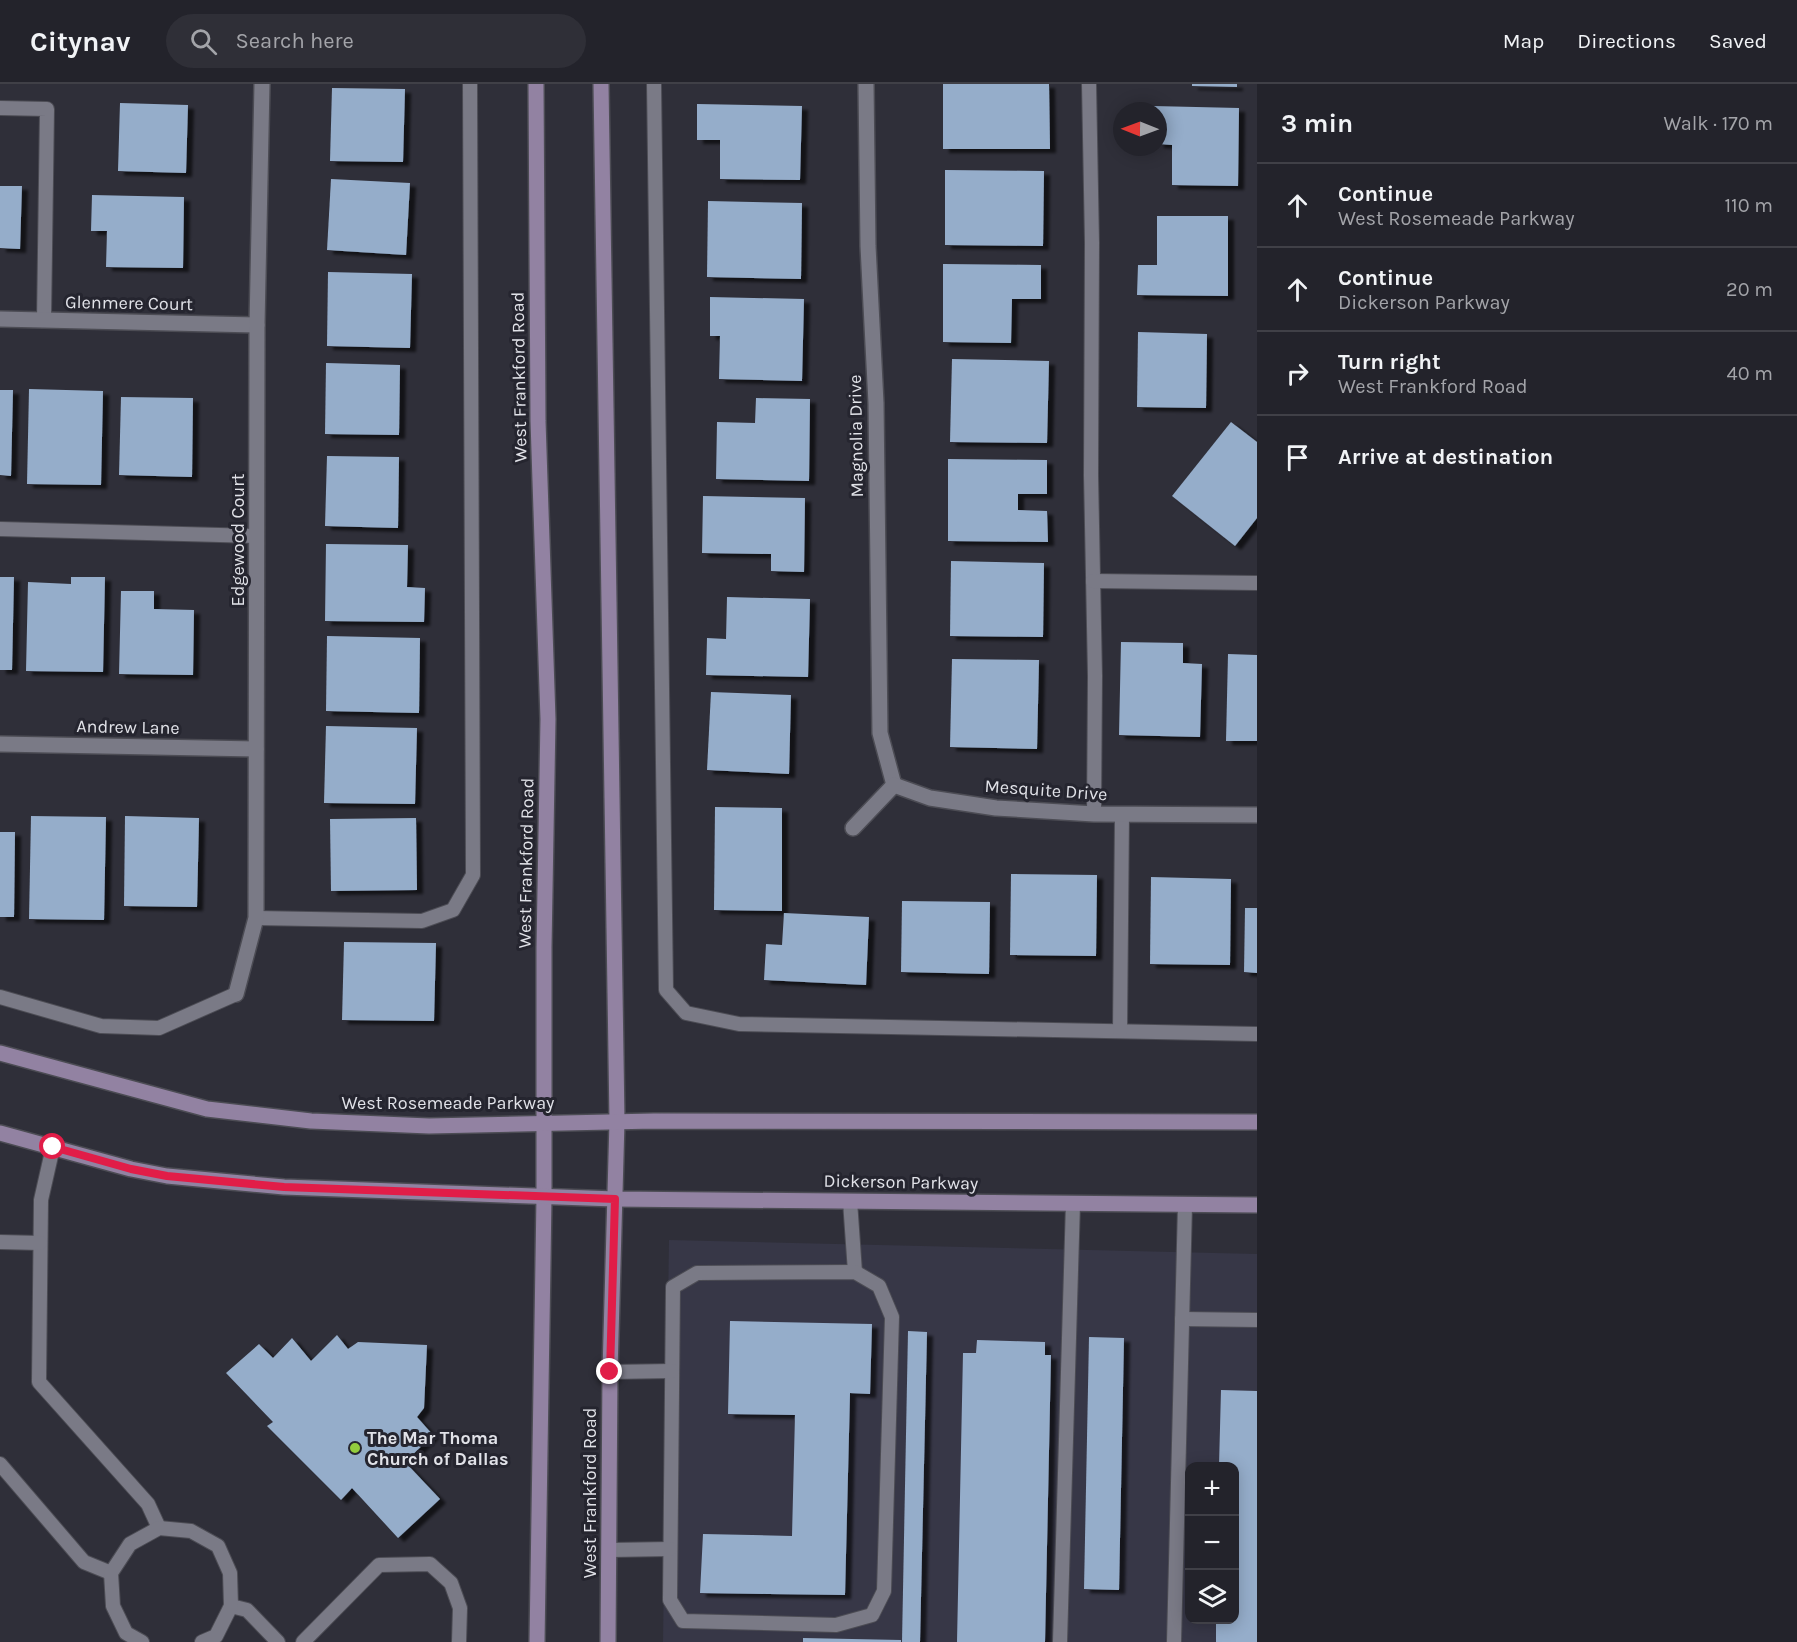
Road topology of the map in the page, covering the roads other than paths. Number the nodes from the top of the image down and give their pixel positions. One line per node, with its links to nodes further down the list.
1 (262, 84): 11 (street, Edgewood Court)
2 (470, 84): 23 (lane)
3 (536, 84): 30 (main road, West Frankford Road)
4 (601, 84): 29 (main road, West Frankford Road)
5 (654, 84): 26 (lane)
6 (866, 84): 18 (street, Magnolia Drive)
7 (1089, 84): 14 (lane)
8 (0, 108): 10 (lane)
9 (0, 319): 10 (street, Glenmere Court)
10 (44, 320): 11 (street, Glenmere Court)
11 (257, 325): 13 (street, Edgewood Court)
12 (0, 529): 13 (lane)
13 (257, 536): 17 (street, Edgewood Court)
14 (1093, 581): 15 (lane); 19 (lane)
15 (1257, 583)
16 (0, 744): 17 (street, Andrew Lane)
17 (256, 749): 23 (street, Edgewood Court)
18 (894, 785): 19 (street, Mesquite Drive); 22 (street)
19 (1094, 814): 20 (street, Mesquite Drive)
20 (1122, 814): 21 (street, Mesquite Drive); 26 (lane)
21 (1257, 815)
22 (853, 828)
23 (256, 918): 24 (street, Edgewood Court)
24 (236, 994): 25 (lane)
25 (0, 998)
26 (1120, 1032): 27 (lane)
27 (1257, 1034)
28 (0, 1053): 30 (main road, West Rosemeade Parkway)
29 (617, 1121): 30 (main road, West Rosemeade Parkway); 31 (main road); 35 (main road, West Frankford Road)
30 (545, 1122): 34 (main road, West Frankford Road)
31 (1257, 1122)
32 (0, 1133): 33 (main road)
33 (53, 1147): 34 (main road); 41 (lane)
34 (544, 1197): 35 (main road, Dickerson Parkway); 58 (main road, West Frankford Road)
35 (615, 1199): 36 (main road, Dickerson Parkway); 46 (main road, West Frankford Road)
36 (850, 1201): 37 (main road, Dickerson Parkway); 42 (lane)
37 (1072, 1203): 38 (main road, Dickerson Parkway); 60 (lane)
38 (1185, 1204): 39 (main road, Dickerson Parkway); 43 (lane)
39 (1257, 1205)
40 (0, 1242): 41 (lane)
41 (40, 1243): 48 (lane)
42 (855, 1272): 45 (lane); 49 (lane)
43 (1182, 1319): 44 (lane); 61 (lane)
44 (1257, 1320)
45 (672, 1371): 46 (lane); 49 (lane)
46 (610, 1372): 50 (main road, West Frankford Road)
47 (0, 1464): 51 (lane)
48 (159, 1527): 51 (lane); 52 (lane)
49 (670, 1548): 50 (lane)
50 (609, 1550): 59 (main road, West Frankford Road)
51 (111, 1573): 53 (lane)
52 (231, 1606): 54 (lane); 55 (lane)
53 (142, 1642)
54 (202, 1642)
55 (278, 1642)
56 (303, 1642): 57 (lane)
57 (459, 1642)
58 (537, 1642)
59 (608, 1642)
60 (1060, 1642)
61 (1174, 1642)

